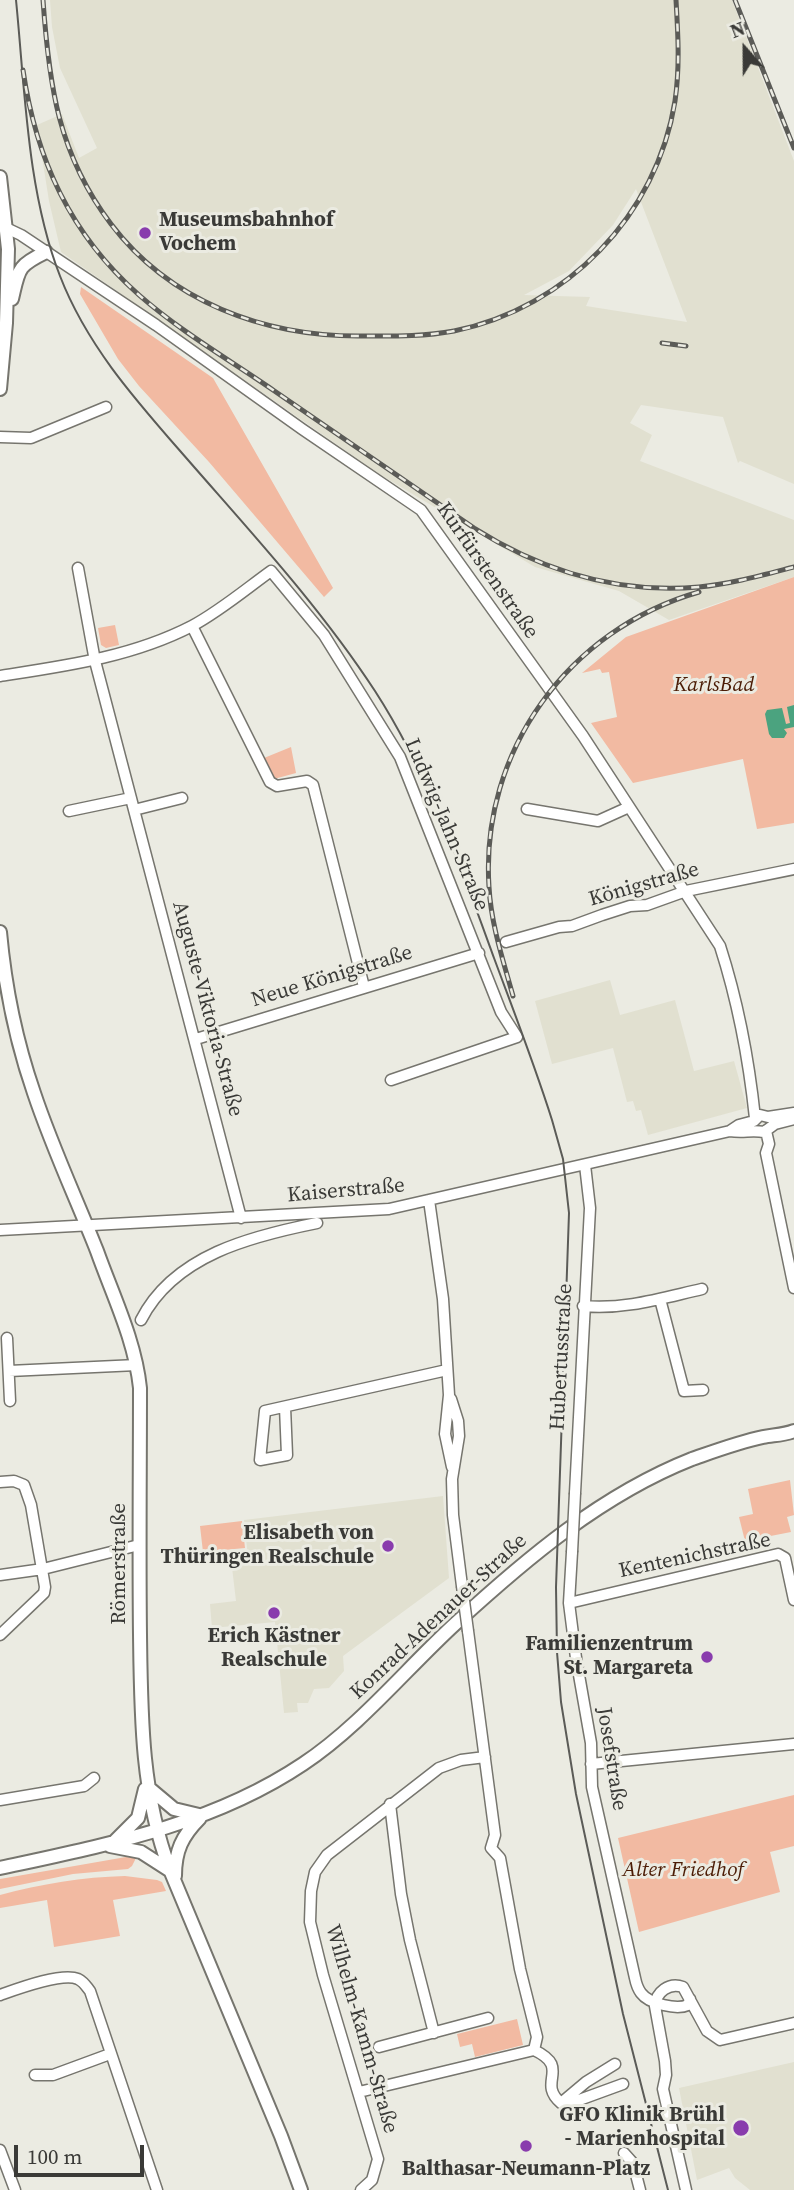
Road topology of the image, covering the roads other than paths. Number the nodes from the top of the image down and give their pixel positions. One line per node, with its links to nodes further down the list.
1 (0, 177): 2 (main road)
2 (4, 226): 3 (street, Kurfürstenstraße); 4 (main road)
3 (46, 252): 4 (main road); 14 (street, Kurfürstenstraße)
4 (6, 323): 5 (main road)
5 (0, 389)
6 (106, 407): 7 (street)
7 (0, 437)
8 (78, 568): 10 (street, Auguste-Viktoria-Straße)
9 (192, 626): 10 (street); 22 (street, Ludwig-Jahn-Straße); 23 (street)
10 (95, 661): 11 (street); 12 (street, Auguste-Viktoria-Straße)
11 (0, 676)
12 (131, 798): 16 (street, Auguste-Viktoria-Straße); 17 (street)
13 (182, 798): 16 (street)
14 (629, 807): 15 (street); 19 (street, Kurfürstenstraße)
15 (527, 809)
16 (134, 810): 24 (street, Auguste-Viktoria-Straße)
17 (69, 811)
18 (794, 869): 19 (street, Königstraße)
19 (686, 891): 21 (street, Königstraße); 28 (street, Kurfürstenstraße)
20 (0, 932): 34 (main road, Römerstraße)
21 (506, 942)
22 (479, 953): 23 (street, Neue Königstraße); 25 (street, Ludwig-Jahn-Straße)
23 (364, 987): 24 (street, Neue Königstraße)
24 (196, 1039): 32 (street, Auguste-Viktoria-Straße)
25 (391, 1080)
26 (794, 1113): 28 (street, Kaiserstraße)
27 (794, 1119): 28 (street, Kaiserstraße)
28 (762, 1123): 29 (street, Kaiserstraße); 37 (street, Kurfürstenstraße)
29 (585, 1165): 30 (street, Kaiserstraße); 40 (street, Hubertusstraße)
30 (429, 1200): 31 (street, Kaiserstraße); 44 (street)
31 (260, 1217): 32 (street, Kaiserstraße); 36 (street)
32 (242, 1218): 34 (street, Kaiserstraße)
33 (317, 1223): 36 (street)
34 (87, 1225): 35 (street, Kaiserstraße); 43 (main road, Römerstraße)
35 (0, 1230)
36 (262, 1234): 41 (street)
37 (794, 1287)
38 (702, 1289): 39 (street)
39 (660, 1299): 40 (street); 46 (street)
40 (583, 1306): 52 (street, Hubertusstraße, bridge)
41 (141, 1320)
42 (7, 1338): 45 (street)
43 (137, 1365): 45 (street); 51 (main road, Römerstraße)
44 (447, 1370): 48 (street); 59 (street, bridge)
45 (9, 1371): 47 (street)
46 (703, 1390)
47 (10, 1402)
48 (285, 1407): 48 (street)
49 (794, 1431): 65 (main road, Konrad-Adenauer-Straße)
50 (0, 1482): 53 (street)
51 (139, 1545): 53 (street); 62 (main road, Römerstraße)
52 (572, 1552): 56 (street, Josefstraße)
53 (43, 1569): 54 (street); 57 (street)
54 (0, 1575)
55 (794, 1600): 56 (street, Kentenichstraße)
56 (569, 1603): 60 (street, Josefstraße)
57 (0, 1635)
58 (794, 1744): 60 (street)
59 (485, 1757): 64 (street, Wilhelm-Kamm-Straße); 77 (street)
60 (591, 1764): 72 (street, Josefstraße)
61 (94, 1778): 63 (street)
62 (147, 1784): 65 (main road); 66 (main road, Römerstraße); 67 (main road)
63 (0, 1800)
64 (390, 1804): 75 (street); 82 (street, Wilhelm-Kamm-Straße)
65 (202, 1815): 66 (main road, Konrad-Adenauer-Straße); 69 (main road)
66 (157, 1831): 67 (main road, Konrad-Adenauer-Straße); 69 (main road, Römerstraße)
67 (108, 1844): 68 (main road, Konrad-Adenauer-Straße); 69 (main road)
68 (0, 1868)
69 (172, 1876): 88 (main road, Römerstraße)
70 (0, 1995): 78 (street)
71 (690, 2000): 72 (street); 72 (street); 74 (street)
72 (655, 2002): 91 (street)
73 (488, 2018): 75 (street)
74 (794, 2023)
75 (434, 2032): 76 (street)
76 (379, 2047)
77 (534, 2050): 82 (street); 83 (street)
78 (110, 2054): 80 (street); 87 (street)
79 (615, 2064): 83 (street)
80 (36, 2075)
81 (623, 2084): 83 (street)
82 (359, 2092): 89 (street, Wilhelm-Kamm-Straße)
83 (561, 2103)
84 (0, 2150): 86 (street)
85 (624, 2153): 90 (street)
86 (15, 2190)
87 (157, 2190)
88 (301, 2190)
89 (361, 2190)
90 (640, 2190)
91 (686, 2190)

